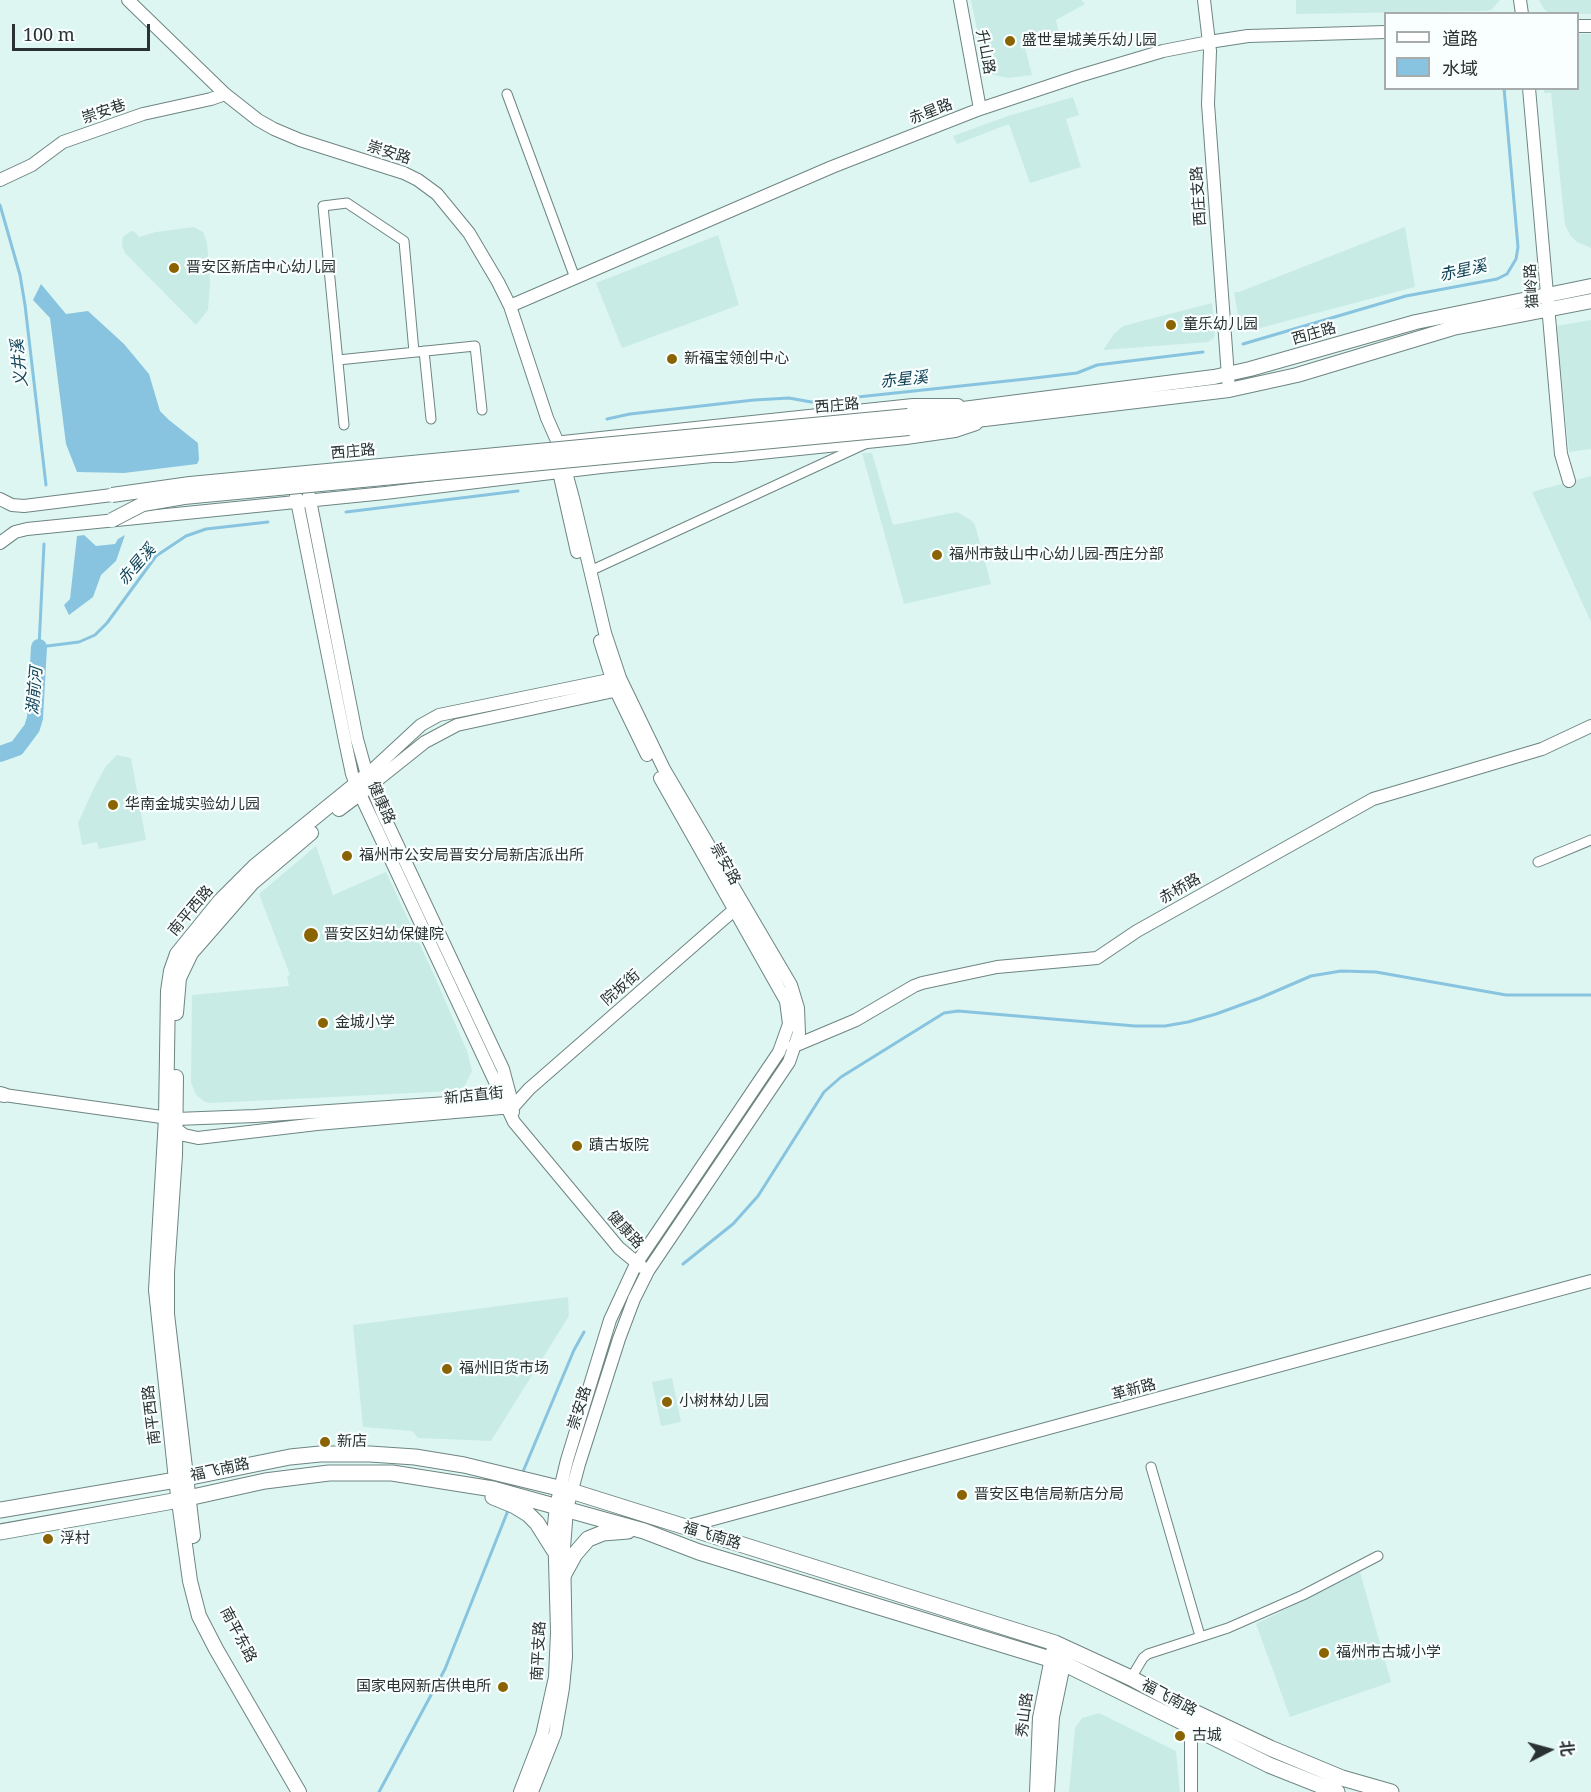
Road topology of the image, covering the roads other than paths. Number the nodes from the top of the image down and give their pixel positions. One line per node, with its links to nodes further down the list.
1 (128, 0): 7 (street, 崇安路)
2 (960, 0): 9 (street, 升山路)
3 (1204, 0): 5 (street, 西庄支路)
4 (1384, 32): 5 (street, 赤星路)
5 (1209, 42): 9 (street, 赤星路); 19 (street, 西庄支路)
6 (1529, 90): 13 (street, 猫岭路)
7 (225, 94): 10 (street, 崇安巷); 15 (street, 崇安路)
8 (507, 94): 11 (street)
9 (980, 109): 11 (street, 赤星路)
10 (1, 179)
11 (575, 278): 15 (street, 赤星路)
12 (1591, 286): 13 (main road, 西庄路)
13 (1547, 294): 16 (street, 猫岭路); 19 (main road, 西庄路)
14 (1591, 301): 16 (main road, 西庄路)
15 (510, 306): 27 (street, 崇安路)
16 (1548, 310): 20 (main road, 西庄路); 30 (street, 猫岭路)
17 (419, 352): 18 (street); 18 (street); 21 (street); 23 (street)
18 (338, 360): 25 (street)
19 (1227, 374): 20 (street, 西庄支路); 22 (main road, 西庄路)
20 (1229, 390): 22 (main road, 西庄路)
21 (482, 410)
22 (996, 411): 24 (main road, 西庄路); 26 (street); 27 (street)
23 (431, 419)
24 (909, 422): 31 (main road, 西庄路, bridge); 34 (main road, bridge)
25 (344, 425)
26 (873, 441): 28 (street); 36 (street)
27 (555, 443): 28 (street, 崇安路); 29 (street)
28 (562, 472): 33 (street); 36 (street, 崇安路); 37 (street, 崇安路)
29 (298, 473): 31 (street); 33 (street, 健康路)
30 (1569, 481)
31 (112, 495): 32 (street)
32 (0, 500)
33 (304, 501): 34 (street); 39 (street, 健康路)
34 (112, 520): 35 (street)
35 (0, 543)
36 (590, 571): 37 (street, 崇安路)
37 (618, 684): 39 (street, 南平西路); 39 (street, 南平西路); 42 (street, 崇安路); 43 (street, 崇安路)
38 (1591, 726): 43 (street, 赤桥路)
39 (363, 784): 47 (street, 健康路); 48 (main road, 南平西路)
40 (1591, 840): 41 (street)
41 (1538, 862)
42 (734, 910): 44 (street, 崇安路); 45 (street, 院坂街)
43 (796, 1045): 44 (street, 赤桥路); 50 (street, 崇安路)
44 (779, 1052): 49 (street, 崇安路)
45 (529, 1089): 47 (street, 新店直街)
46 (1, 1094): 48 (street, 新店直街)
47 (508, 1102): 48 (street, 新店直街); 48 (street, 新店直街); 49 (street, 健康路)
48 (172, 1122): 53 (main road, 南平西路)
49 (636, 1263): 50 (street, 健康路); 54 (street, 崇安路)
50 (648, 1271): 54 (street, 崇安路)
51 (1591, 1281): 59 (street, 革新路)
52 (1151, 1467): 65 (street)
53 (181, 1479): 54 (main road, 福飞南路); 56 (main road, 南平东路); 58 (main road, 福飞南路)
54 (565, 1489): 57 (street, 崇安路); 59 (main road, 福飞南路)
55 (491, 1492): 56 (main road, 福飞南路); 57 (main road, 福飞南路); 62 (main road)
56 (184, 1498): 61 (main road, 福飞南路); 69 (main road, 南平东路); 70 (main road, 南平东路)
57 (562, 1507): 60 (main road, 福飞南路); 62 (street, 南平支路); 64 (street, 南平支路)
58 (0, 1509)
59 (684, 1527): 66 (main road, 福飞南路)
60 (644, 1531): 64 (main road); 66 (main road, 福飞南路)
61 (0, 1532)
62 (554, 1550): 71 (street, 南平支路)
63 (1378, 1556): 65 (street)
64 (564, 1574): 72 (street, 南平支路)
65 (1200, 1636): 67 (street)
66 (1059, 1653): 67 (main road, 福飞南路); 68 (main road, 福飞南路); 73 (main road, 秀山路); 74 (main road, 秀山路)
67 (1131, 1678): 77 (main road, 福飞南路)
68 (1191, 1726): 75 (street); 76 (main road, 福飞南路)
69 (299, 1792)
70 (309, 1792)
71 (520, 1792)
72 (532, 1792)
73 (1037, 1792)
74 (1047, 1792)
75 (1191, 1792)
76 (1337, 1792)
77 (1391, 1792)

